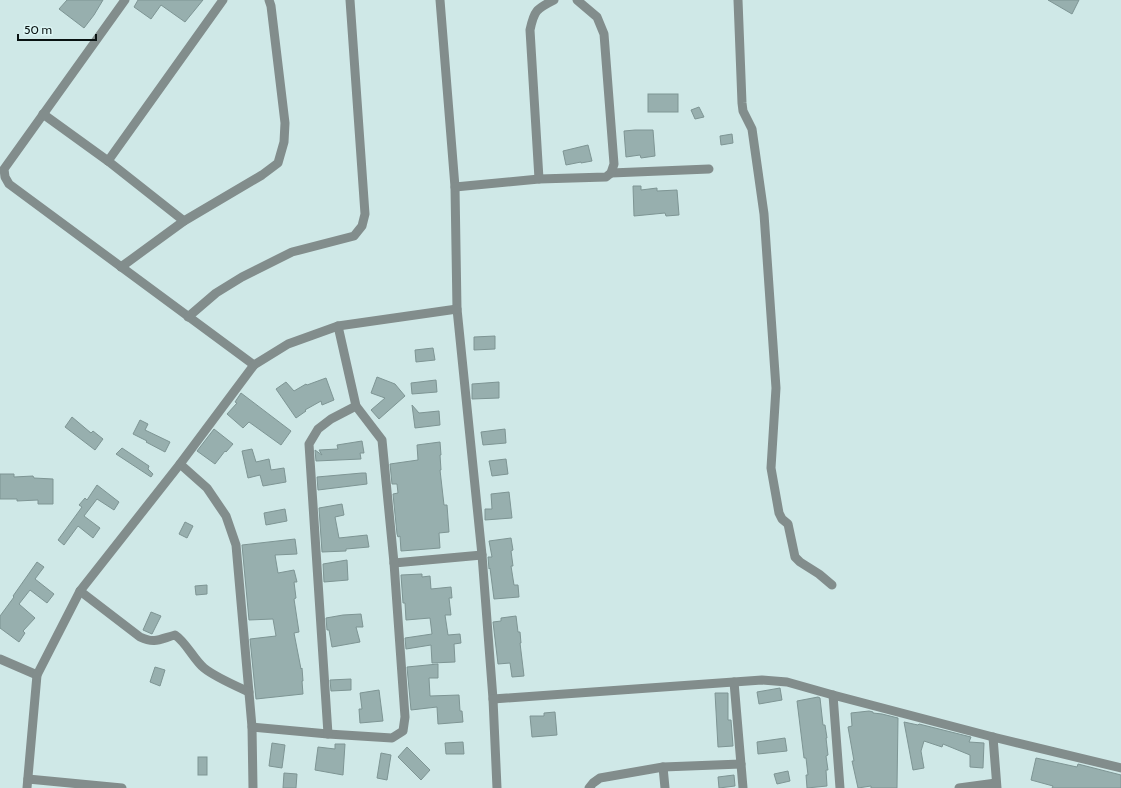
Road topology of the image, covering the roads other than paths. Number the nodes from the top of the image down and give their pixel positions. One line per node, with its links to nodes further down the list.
1 (125, 0): 9 (street)
2 (223, 0): 10 (street)
3 (269, 0): 15 (street)
4 (350, 0): 18 (street)
5 (440, 0): 14 (street)
6 (554, 0): 13 (street)
7 (577, 0): 12 (street)
8 (738, 0): 25 (street)
9 (43, 114): 10 (street); 16 (street)
10 (108, 161): 15 (street)
11 (709, 169): 12 (street)
12 (611, 173): 13 (street)
13 (539, 179): 14 (street)
14 (455, 187): 17 (street)
15 (184, 221): 16 (street)
16 (121, 266): 18 (street)
17 (457, 309): 19 (street); 23 (street)
18 (188, 317): 20 (street)
19 (338, 326): 20 (street); 21 (street)
20 (254, 365): 22 (street)
21 (356, 406): 24 (street); 34 (street)
22 (180, 464): 26 (street); 30 (street)
23 (482, 555): 24 (street); 32 (street)
24 (394, 563): 34 (street)
25 (832, 585)
26 (80, 591): 28 (street); 30 (street)
27 (0, 659): 28 (street)
28 (37, 675): 39 (street)
29 (734, 682): 31 (street); 32 (street); 36 (street)
30 (249, 692): 33 (street)
31 (833, 695): 35 (street); 47 (street)
32 (493, 699): 43 (street)
33 (252, 727): 34 (street); 42 (street)
34 (328, 734)
35 (993, 737): 38 (street); 40 (street)
36 (741, 764): 37 (street); 46 (street)
37 (663, 767): 44 (street); 45 (street)
38 (1121, 768)
39 (27, 783): 41 (street)
40 (996, 786): 48 (street)
41 (122, 788)
42 (253, 788)
43 (497, 788)
44 (589, 788)
45 (665, 788)
46 (743, 788)
47 (840, 788)
48 (959, 788)

